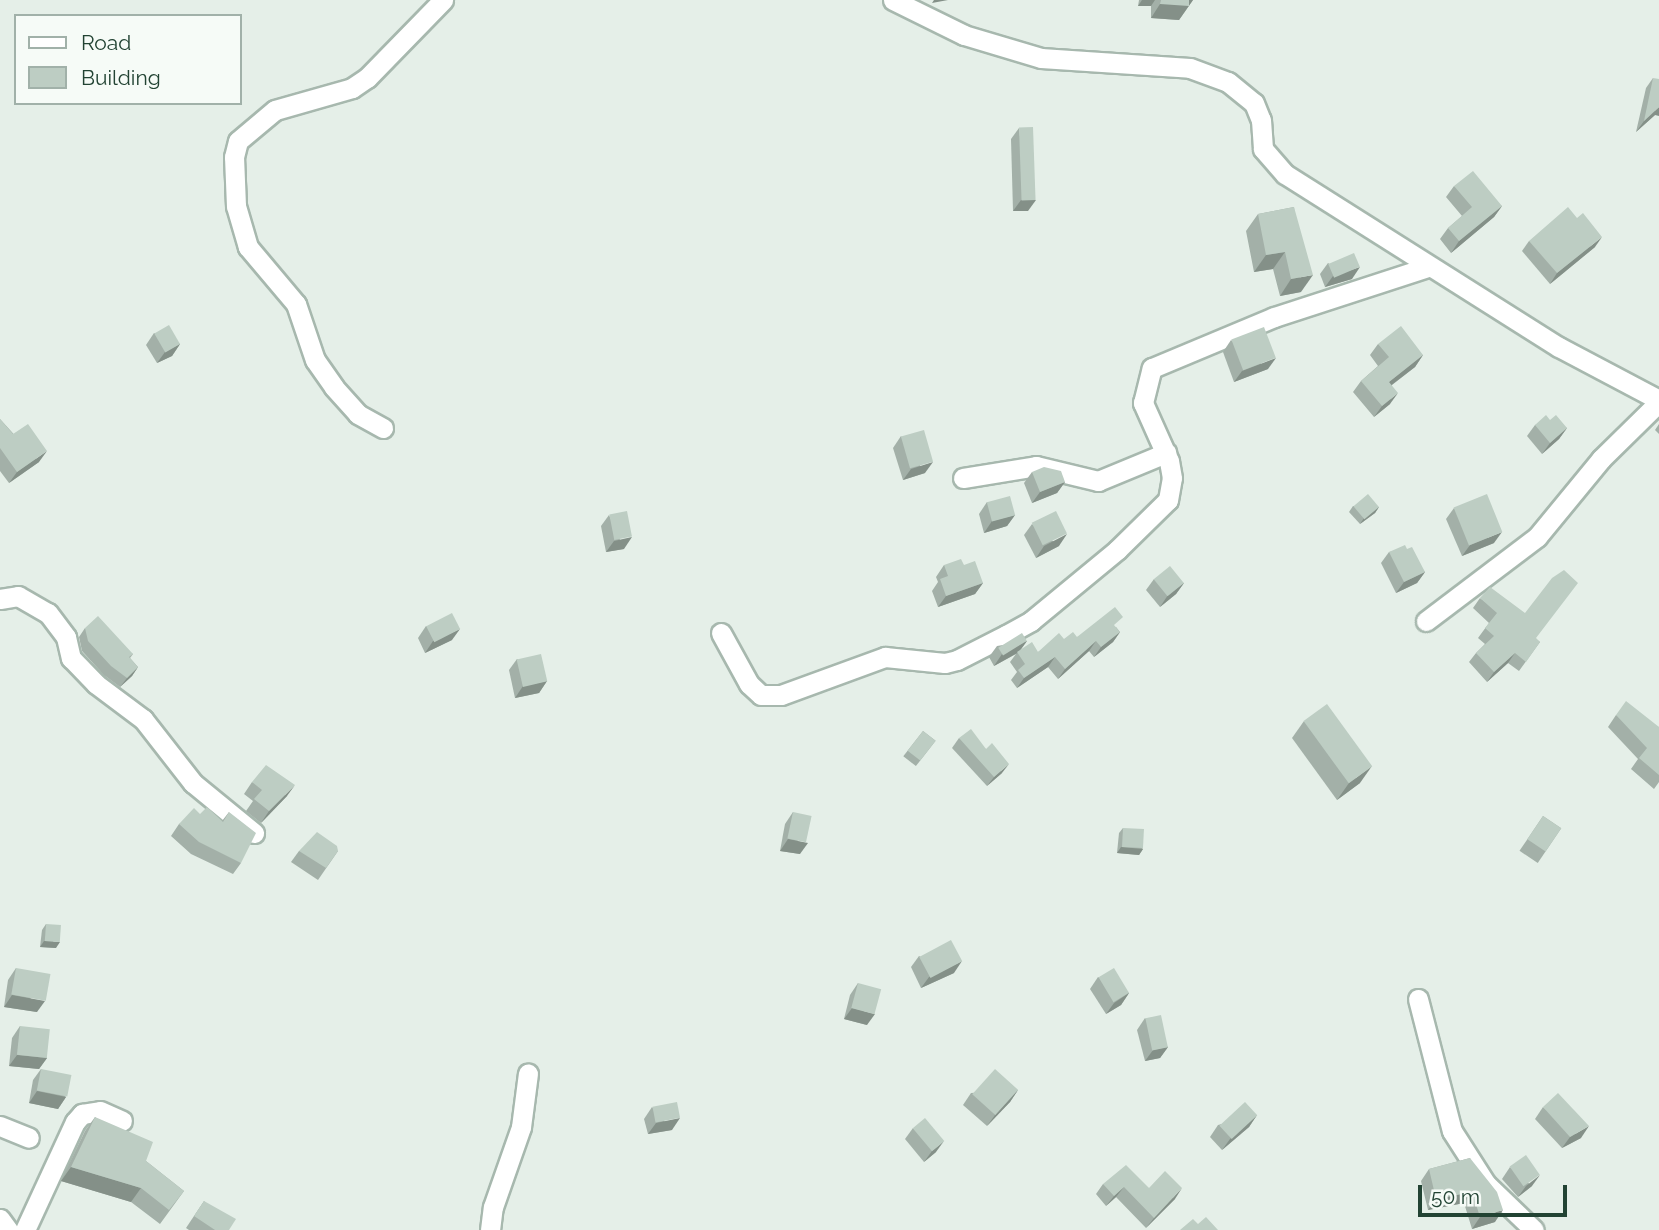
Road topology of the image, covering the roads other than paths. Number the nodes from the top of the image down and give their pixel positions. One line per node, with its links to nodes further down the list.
1 (443, 0): 5 (street)
2 (892, 0): 3 (street)
3 (1428, 267): 4 (street); 6 (street)
4 (1659, 401): 9 (street)
5 (383, 428)
6 (1166, 453): 7 (street); 10 (street)
7 (963, 478)
8 (0, 599): 11 (street)
9 (1426, 621)
10 (721, 633)
11 (255, 834)
12 (1418, 999): 21 (street)
13 (528, 1073): 20 (street)
14 (122, 1121): 19 (street)
15 (0, 1126): 16 (street)
16 (29, 1138)
17 (0, 1219): 18 (street)
18 (8, 1230)
19 (25, 1230)
20 (490, 1230)
21 (1534, 1230)

